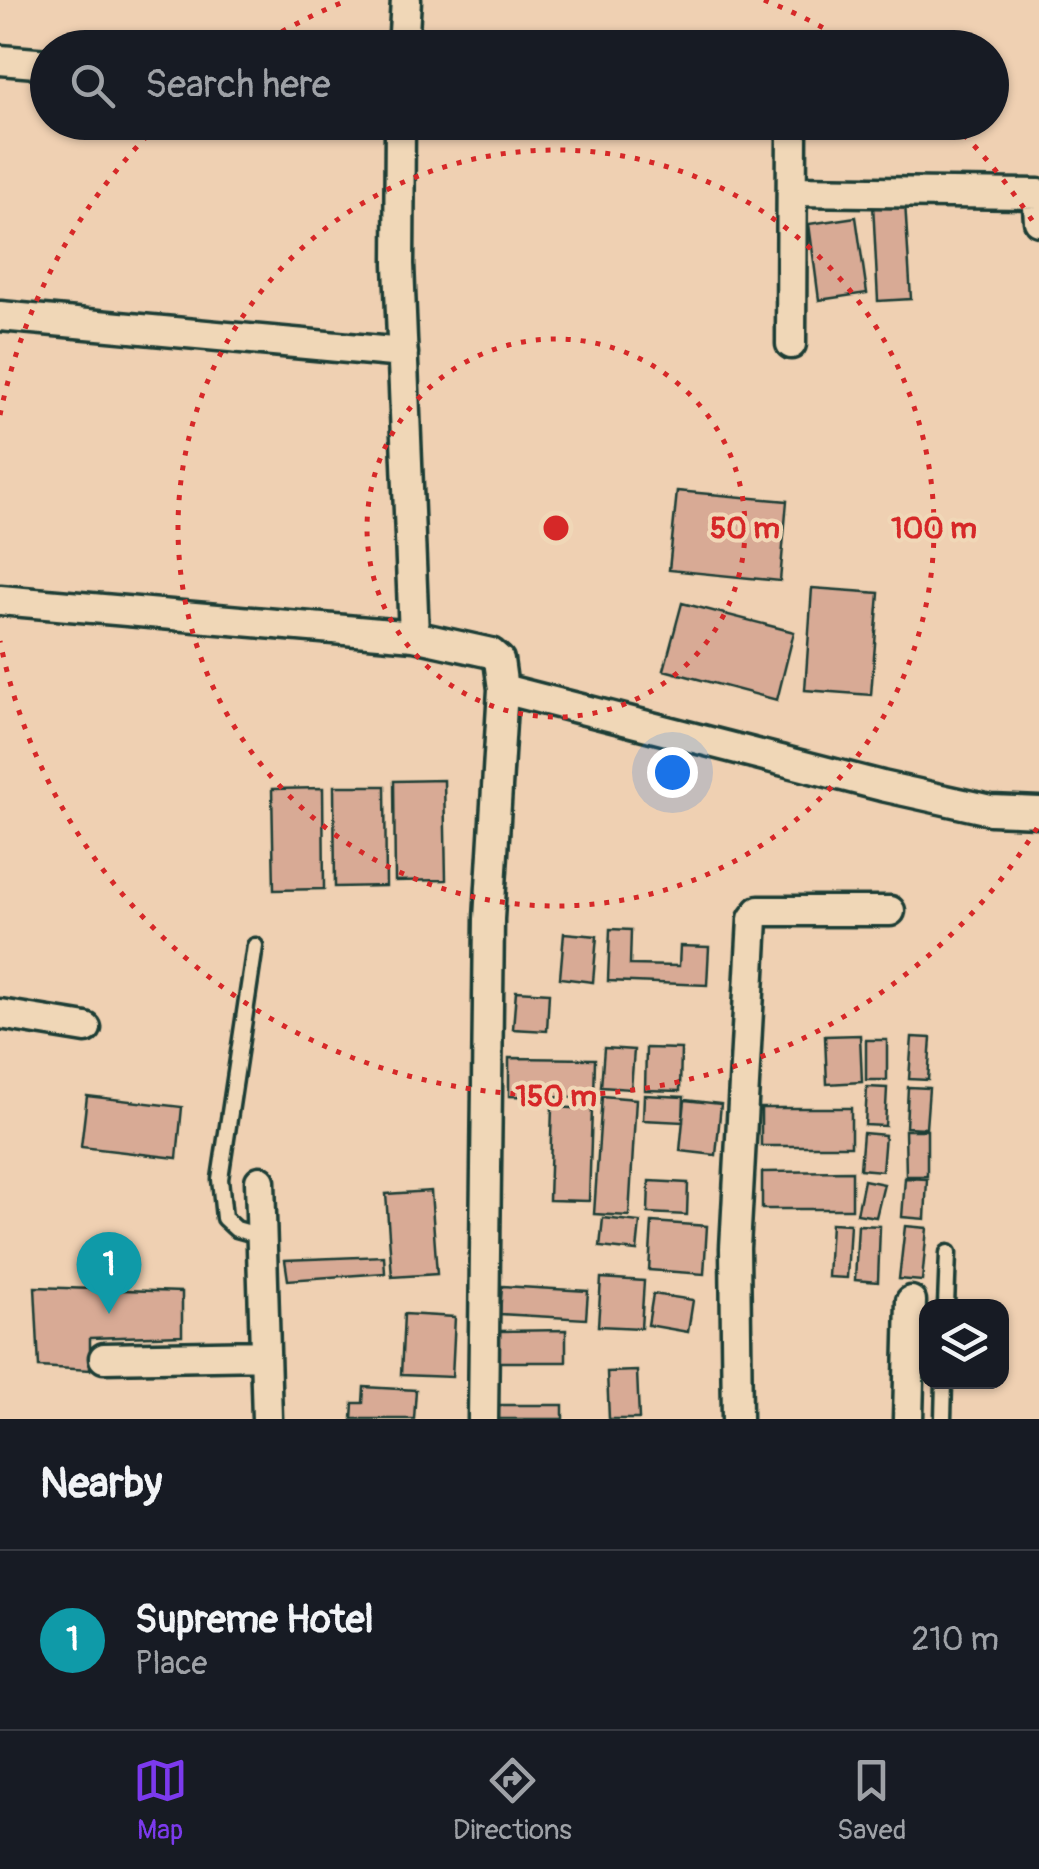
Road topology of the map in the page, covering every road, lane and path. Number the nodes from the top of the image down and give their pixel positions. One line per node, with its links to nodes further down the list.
1 (406, 0): 2 (street)
2 (404, 30)
3 (0, 60): 4 (street)
4 (30, 62)
5 (400, 140): 11 (street)
6 (792, 140): 7 (street)
7 (792, 191): 8 (street); 10 (street)
8 (1038, 203)
9 (0, 316): 11 (street)
10 (791, 344)
11 (403, 353): 13 (street)
12 (0, 600): 13 (street)
13 (414, 636): 14 (street)
14 (503, 689): 15 (street); 29 (street)
15 (1039, 812)
16 (890, 911): 30 (street)
17 (255, 946): 21 (lane)
18 (0, 1014): 19 (street)
19 (86, 1028)
20 (260, 1182): 21 (street)
21 (262, 1236): 25 (street)
22 (948, 1253): 23 (lane)
23 (946, 1299)
24 (911, 1301): 31 (street)
25 (265, 1354): 26 (street); 28 (street)
26 (104, 1358)
27 (944, 1389): 32 (lane)
28 (266, 1419)
29 (483, 1419)
30 (737, 1419)
31 (908, 1419)
32 (943, 1419)

